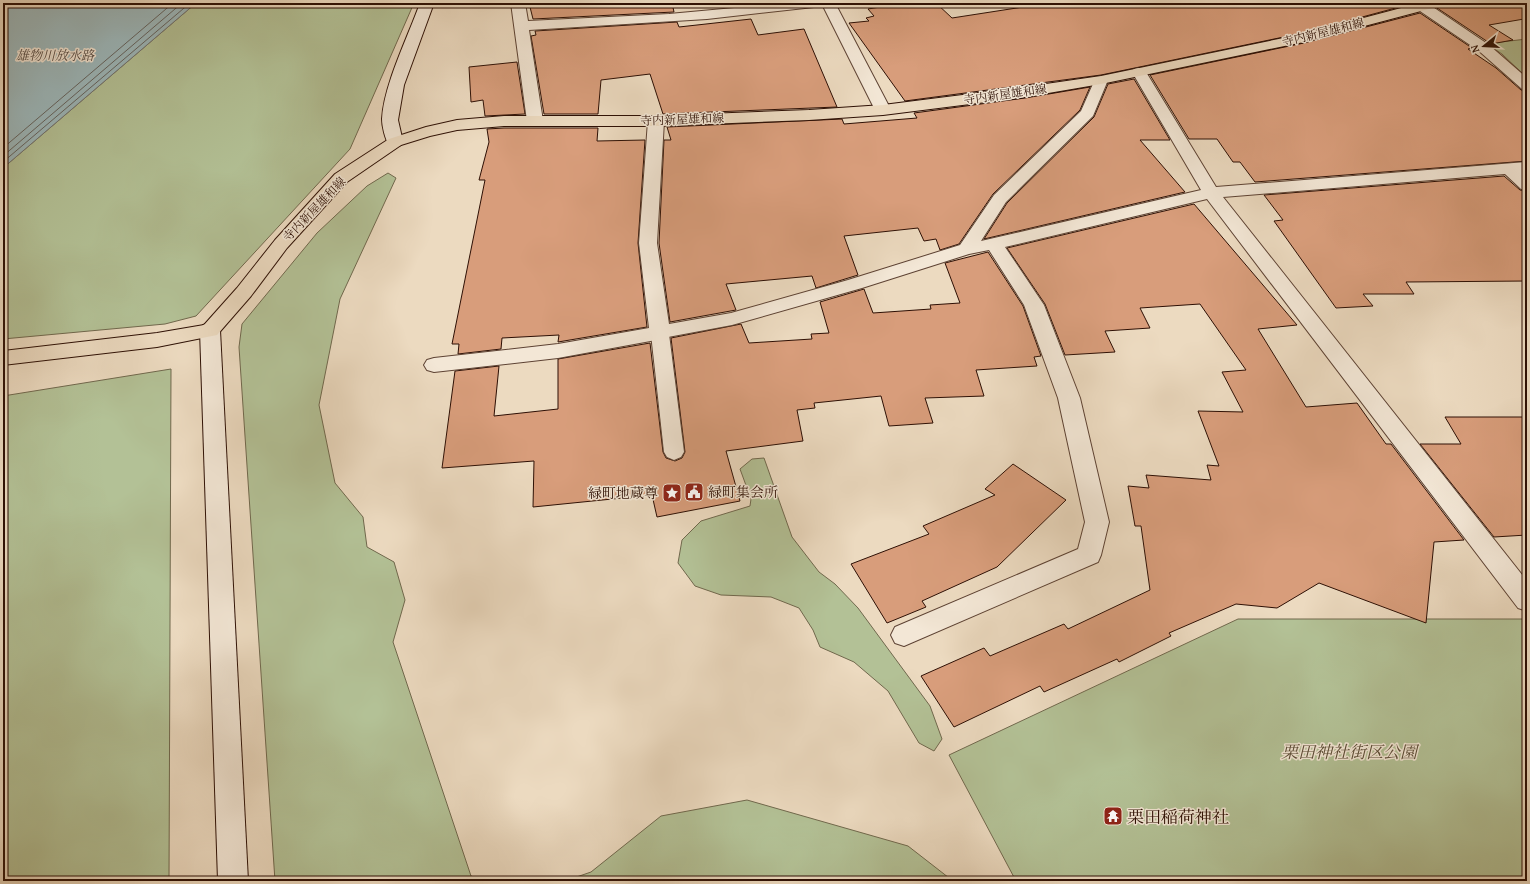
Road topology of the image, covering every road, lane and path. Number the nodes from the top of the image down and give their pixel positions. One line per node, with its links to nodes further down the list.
1 (427, 3): 13 (street)
2 (518, 3): 6 (street)
3 (818, 3): 6 (street)
4 (828, 3): 10 (street)
5 (1428, 5): 7 (main road, 寺内新屋雄和線); 9 (street)
6 (520, 26): 11 (street)
7 (1139, 72): 8 (main road, 寺内新屋雄和線); 17 (street)
8 (1102, 80): 10 (main road, 寺内新屋雄和線); 19 (street)
9 (1527, 86)
10 (883, 110): 12 (main road, 寺内新屋雄和線)
11 (535, 121): 12 (main road, 寺内新屋雄和線); 13 (main road, 寺内新屋雄和線)
12 (656, 121): 21 (street)
13 (395, 142): 20 (main road, 寺内新屋雄和線)
14 (1527, 167): 15 (street)
15 (1510, 169): 16 (street); 17 (street)
16 (1527, 186)
17 (1211, 193): 18 (street); 25 (street)
18 (994, 244): 19 (street); 26 (street)
19 (966, 249): 21 (street)
20 (210, 330): 22 (main road); 27 (street)
21 (660, 334): 23 (street); 24 (lane)
22 (3, 358)
23 (434, 365)
24 (674, 452)
25 (1527, 600)
26 (904, 635)
27 (232, 881)

